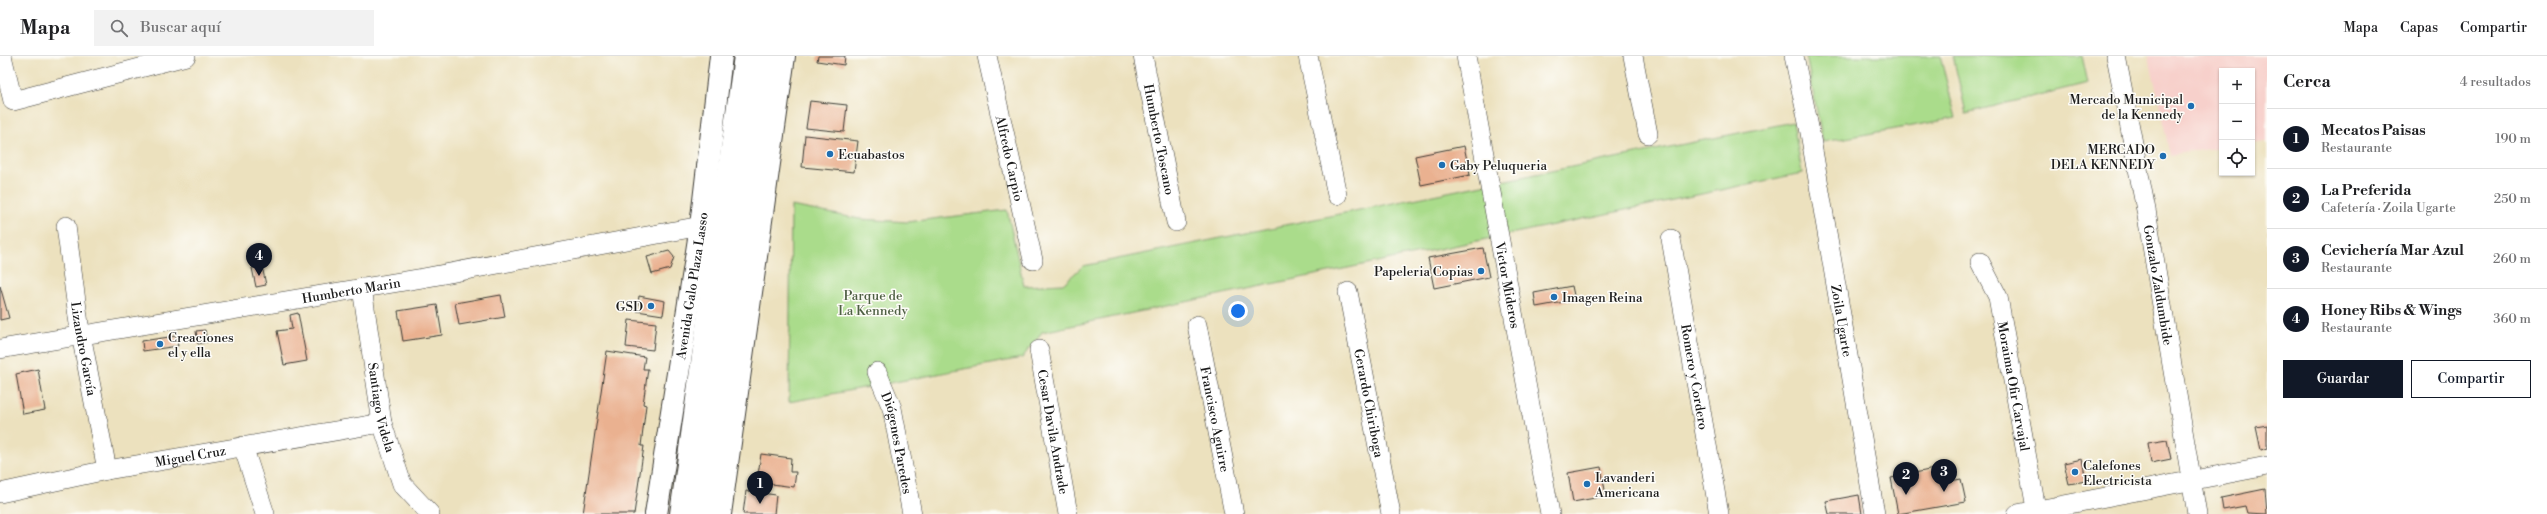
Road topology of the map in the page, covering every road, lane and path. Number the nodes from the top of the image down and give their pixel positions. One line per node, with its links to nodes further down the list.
1 (2, 56): 2 (street)
2 (186, 56)
3 (721, 56): 18 (main road, Avenida Galo Plaza Lasso)
4 (745, 56): 39 (main road, Avenida Galo Plaza Lasso)
5 (765, 56): 40 (main road)
6 (784, 56): 41 (main road)
7 (987, 56): 20 (street, Alfredo Carpio)
8 (1144, 56): 16 (street, Humberto Toscano)
9 (1308, 56): 15 (street)
10 (1466, 56): 46 (street, Victor Mideros)
11 (1633, 56): 14 (street)
12 (1794, 56): 48 (street, Zoila Ugarte)
13 (2116, 56): 33 (street, Gonzalo Zaldumbide)
14 (1648, 134)
15 (1337, 195)
16 (1176, 222)
17 (66, 226): 25 (street, Lizandro García)
18 (701, 226): 22 (street, Humberto Marin); 38 (main road, Avenida Galo Plaza Lasso)
19 (1671, 239): 47 (street, Romero y Cordero)
20 (1033, 260)
21 (1980, 262): 35 (street, Moraima Ofir Carvajal)
22 (362, 288): 25 (street, Humberto Marin); 29 (street, Santiago Videla)
23 (1348, 292): 45 (street, Gerardo Chiriboga)
24 (1197, 325): 44 (street, Francisco Aguirre)
25 (81, 335): 26 (street, Humberto Marin); 32 (street, Lizandro García)
26 (0, 349)
27 (1039, 350): 43 (street, Cesar Davila Andrade)
28 (877, 372): 42 (street, Diógenes Paredes)
29 (382, 423): 30 (street, Miguel Cruz); 37 (street, Santiago Videla)
30 (243, 446): 32 (street, Miguel Cruz); 36 (street)
31 (2267, 466): 33 (street)
32 (107, 470): 34 (street, Miguel Cruz)
33 (2192, 479): 35 (street); 50 (street, Gonzalo Zaldumbide)
34 (0, 493)
35 (2036, 512): 49 (street)
36 (265, 514)
37 (430, 514)
38 (656, 514)
39 (680, 514)
40 (700, 514)
41 (720, 514)
42 (912, 514)
43 (1068, 514)
44 (1234, 514)
45 (1391, 514)
46 (1550, 514)
47 (1719, 514)
48 (1875, 514)
49 (2017, 514)
50 (2197, 514)

